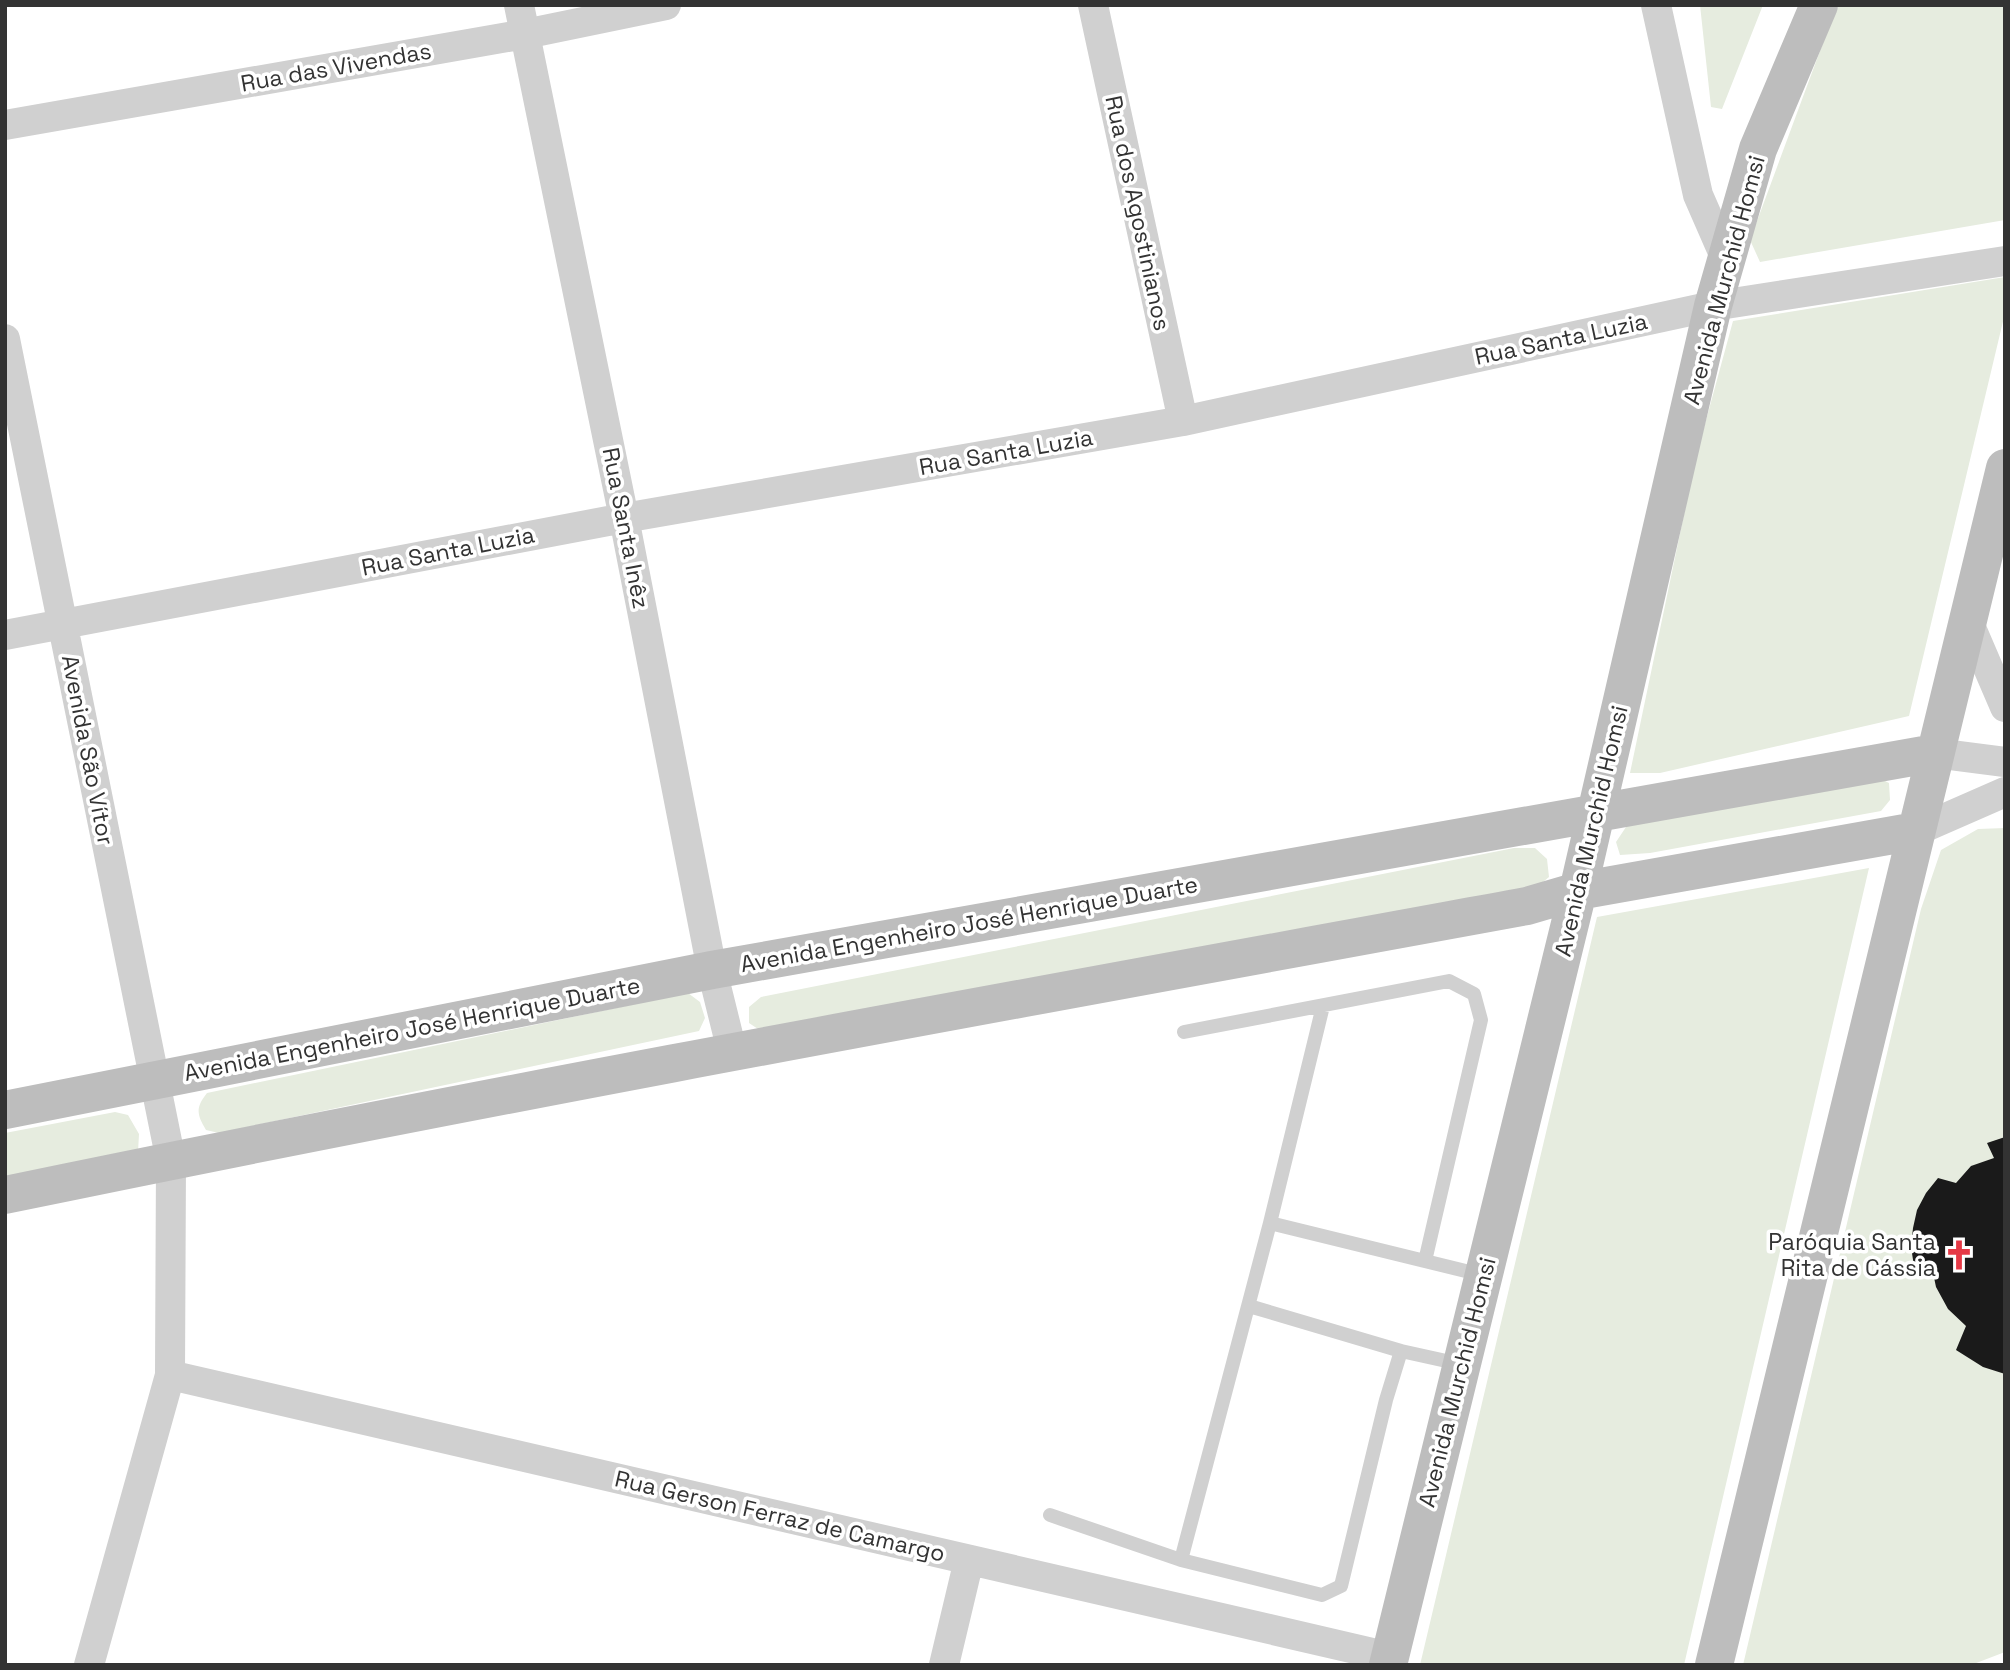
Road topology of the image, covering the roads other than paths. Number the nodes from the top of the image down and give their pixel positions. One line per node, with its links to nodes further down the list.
1 (519, 5): 6 (street, Rua Santa Inêz)
2 (666, 5): 6 (street, Rua das Vivendas)
3 (1093, 5): 12 (street, Rua dos Agostinianos)
4 (1656, 5): 8 (street)
5 (1819, 5): 8 (street, Avenida Murchid Homsi)
6 (525, 34): 7 (street, Rua das Vivendas); 14 (street, Rua Santa Inêz)
7 (5, 125)
8 (1726, 259): 10 (street, Avenida Murchid Homsi)
9 (2005, 261): 10 (street, Rua Santa Luzia)
10 (1713, 306): 12 (street, Rua Santa Luzia); 22 (street, Avenida Murchid Homsi)
11 (5, 338): 16 (street, Avenida São Vítor)
12 (1183, 421): 14 (street, Rua Santa Luzia)
13 (2005, 468): 15 (street)
14 (624, 517): 16 (street, Rua Santa Luzia); 25 (street, Rua Santa Inêz)
15 (1968, 621): 18 (street); 19 (street)
16 (63, 625): 17 (street, Rua Santa Luzia); 29 (street, Avenida São Vítor)
17 (5, 635)
18 (2005, 707)
19 (1935, 753): 20 (street); 22 (street, Avenida Engenheiro José Henrique Duarte); 23 (street)
20 (2005, 762)
21 (2005, 792): 23 (street)
22 (1595, 813): 24 (street, Avenida Murchid Homsi); 25 (street, Avenida Engenheiro José Henrique Duarte)
23 (1916, 831): 24 (street); 46 (street)
24 (1578, 891): 28 (street); 35 (street, Avenida Murchid Homsi)
25 (712, 970): 28 (street, Rua Santa Inêz); 29 (street, Avenida Engenheiro José Henrique Duarte)
26 (1324, 1006): 27 (lane); 33 (lane); 34 (lane)
27 (1184, 1032)
28 (732, 1051): 31 (street)
29 (154, 1079): 30 (street, Avenida Engenheiro José Henrique Duarte); 31 (street, Avenida São Vítor)
30 (5, 1110)
31 (171, 1161): 32 (street); 39 (street, Avenida São Vítor)
32 (5, 1195)
33 (1270, 1223): 34 (lane); 36 (lane)
34 (1424, 1261): 35 (lane)
35 (1483, 1275): 38 (street, Avenida Murchid Homsi)
36 (1249, 1306): 37 (lane); 42 (lane)
37 (1401, 1351): 38 (lane); 42 (lane)
38 (1461, 1365): 43 (street, Avenida Murchid Homsi)
39 (170, 1374): 41 (street, Rua Gerson Ferraz de Camargo); 44 (street, Avenida São Vítor)
40 (1050, 1515): 42 (lane)
41 (969, 1560): 43 (street, Rua Gerson Ferraz de Camargo); 45 (street)
42 (1181, 1560)
43 (1389, 1661)
44 (89, 1665)
45 (944, 1665)
46 (1714, 1665)

